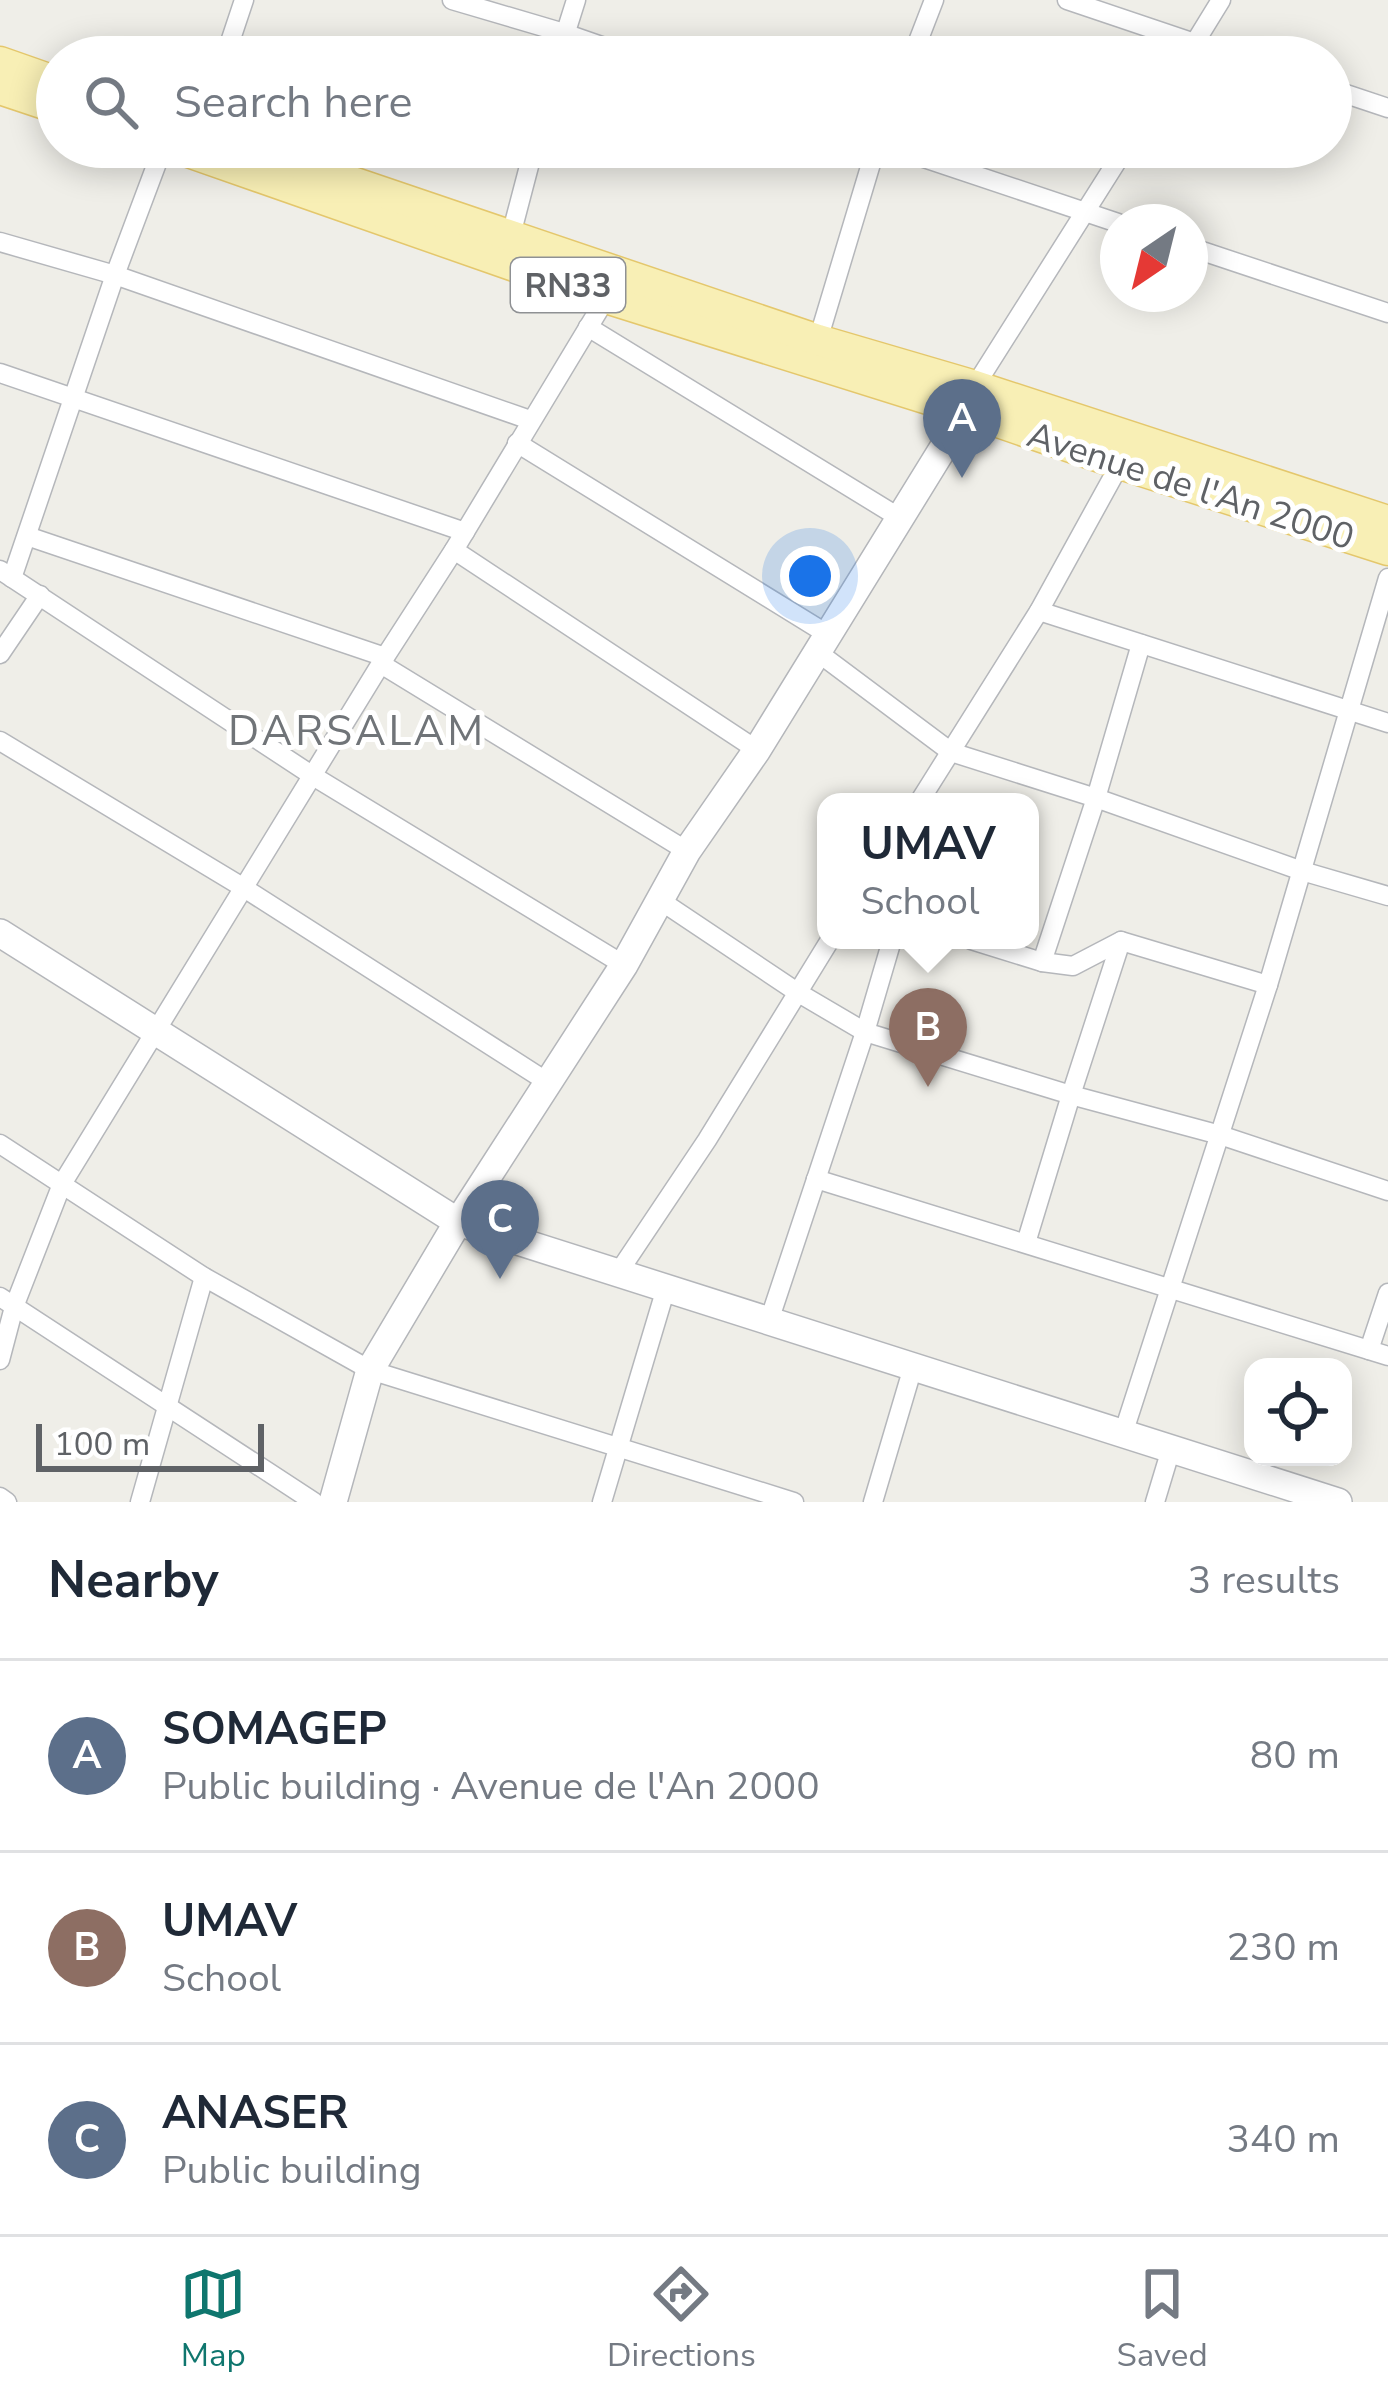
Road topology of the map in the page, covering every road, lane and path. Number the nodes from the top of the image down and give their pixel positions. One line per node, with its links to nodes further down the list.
1 (244, 0): 8 (street)
2 (452, 0): 7 (street)
3 (576, 0): 7 (street)
4 (934, 0): 11 (street)
5 (1066, 0): 12 (street)
6 (1221, 0): 13 (street)
7 (564, 33): 9 (street); 10 (street)
8 (232, 36)
9 (563, 36)
10 (573, 36)
11 (920, 36)
12 (1155, 36)
13 (1199, 36)
14 (0, 62): 15 (main road)
15 (36, 75)
16 (0, 89): 18 (main road)
17 (1352, 96): 19 (street)
18 (36, 101)
19 (1388, 108)
20 (155, 168): 32 (street)
21 (234, 168): 33 (main road, Avenue de l'An 2000 / RN33)
22 (312, 168): 29 (main road, Avenue de l'An 2000 / RN33)
23 (529, 168): 29 (street)
24 (870, 168): 36 (street)
25 (954, 168): 27 (street)
26 (1112, 168): 27 (street)
27 (1083, 211): 28 (street); 39 (street)
28 (1100, 217)
29 (511, 235): 36 (main road, Avenue de l'An 2000 / RN33)
30 (0, 242): 32 (street)
31 (1208, 253): 34 (street)
32 (115, 274): 38 (street); 40 (street)
33 (606, 298): 35 (street); 39 (main road, Avenue de l'An 2000 / RN33)
34 (1388, 313)
35 (588, 326): 40 (street); 43 (street)
36 (818, 340): 39 (main road, Avenue de l'An 2000 / RN33)
37 (0, 374): 38 (street)
38 (73, 398): 45 (street); 46 (street)
39 (970, 398): 42 (main road, Avenue de l'An 2000); 43 (street); 44 (main road, Avenue de l'An 2000)
40 (530, 421): 41 (street)
41 (517, 443): 45 (street); 53 (street)
42 (1120, 464): 48 (main road, Avenue de l'An 2000); 52 (street)
43 (900, 518): 53 (street)
44 (1388, 521)
45 (465, 532): 47 (street)
46 (27, 536): 49 (street); 56 (street)
47 (454, 550): 56 (street); 60 (street)
48 (1388, 550)
49 (6, 574): 51 (street)
50 (1388, 578): 57 (street)
51 (40, 595): 55 (street); 62 (street)
52 (1040, 611): 54 (street); 61 (street)
53 (821, 643): 60 (street); 61 (street)
54 (1141, 644): 57 (street); 65 (street)
55 (0, 655)
56 (383, 661): 62 (street); 66 (street)
57 (1349, 711): 58 (street); 67 (street)
58 (1388, 723)
59 (0, 741): 68 (street)
60 (757, 750): 66 (street)
61 (951, 752): 63 (street); 64 (street); 65 (street)
62 (313, 776): 68 (street); 77 (street)
63 (925, 793)
64 (938, 793)
65 (1096, 798): 67 (street); 76 (street)
66 (687, 850): 70 (street)
67 (1302, 871): 69 (street); 78 (street)
68 (244, 888): 81 (street); 82 (street)
69 (1388, 896)
70 (661, 902): 77 (street); 79 (street)
71 (0, 933): 81 (street)
72 (1121, 941): 76 (street); 78 (street); 83 (street)
73 (824, 949): 79 (street)
74 (889, 949): 80 (street)
75 (1000, 949): 76 (street)
76 (1042, 962)
77 (624, 965): 82 (street)
78 (1268, 985): 84 (street)
79 (797, 992): 80 (street); 91 (street)
80 (865, 1032): 83 (street); 86 (street)
81 (155, 1033): 87 (street); 89 (street)
82 (549, 1083): 89 (street)
83 (1071, 1095): 84 (street); 90 (street)
84 (1220, 1136): 88 (street); 94 (street)
85 (0, 1144): 87 (street)
86 (816, 1179): 90 (street); 97 (street)
87 (62, 1184): 92 (street); 96 (street)
88 (1388, 1191)
89 (458, 1222): 91 (street); 101 (street)
90 (1026, 1243): 94 (street)
91 (618, 1273): 93 (street)
92 (204, 1277): 101 (street); 102 (street)
93 (666, 1288): 97 (street); 104 (street)
94 (1172, 1288): 98 (street); 103 (street)
95 (1388, 1293): 98 (street)
96 (7, 1302): 99 (street); 102 (street)
97 (769, 1321): 100 (street)
98 (1378, 1353)
99 (0, 1360)
100 (913, 1367): 103 (street); 114 (street)
101 (370, 1370): 104 (street); 111 (street)
102 (166, 1406): 109 (street); 110 (street)
103 (1124, 1434): 105 (street)
104 (618, 1447): 106 (street); 112 (street)
105 (1171, 1449): 115 (street); 116 (street)
106 (737, 1494): 113 (street)
107 (0, 1497): 108 (street)
108 (8, 1502)
109 (140, 1502)
110 (314, 1502)
111 (333, 1502)
112 (602, 1502)
113 (794, 1502)
114 (873, 1502)
115 (1155, 1502)
116 (1338, 1502)

